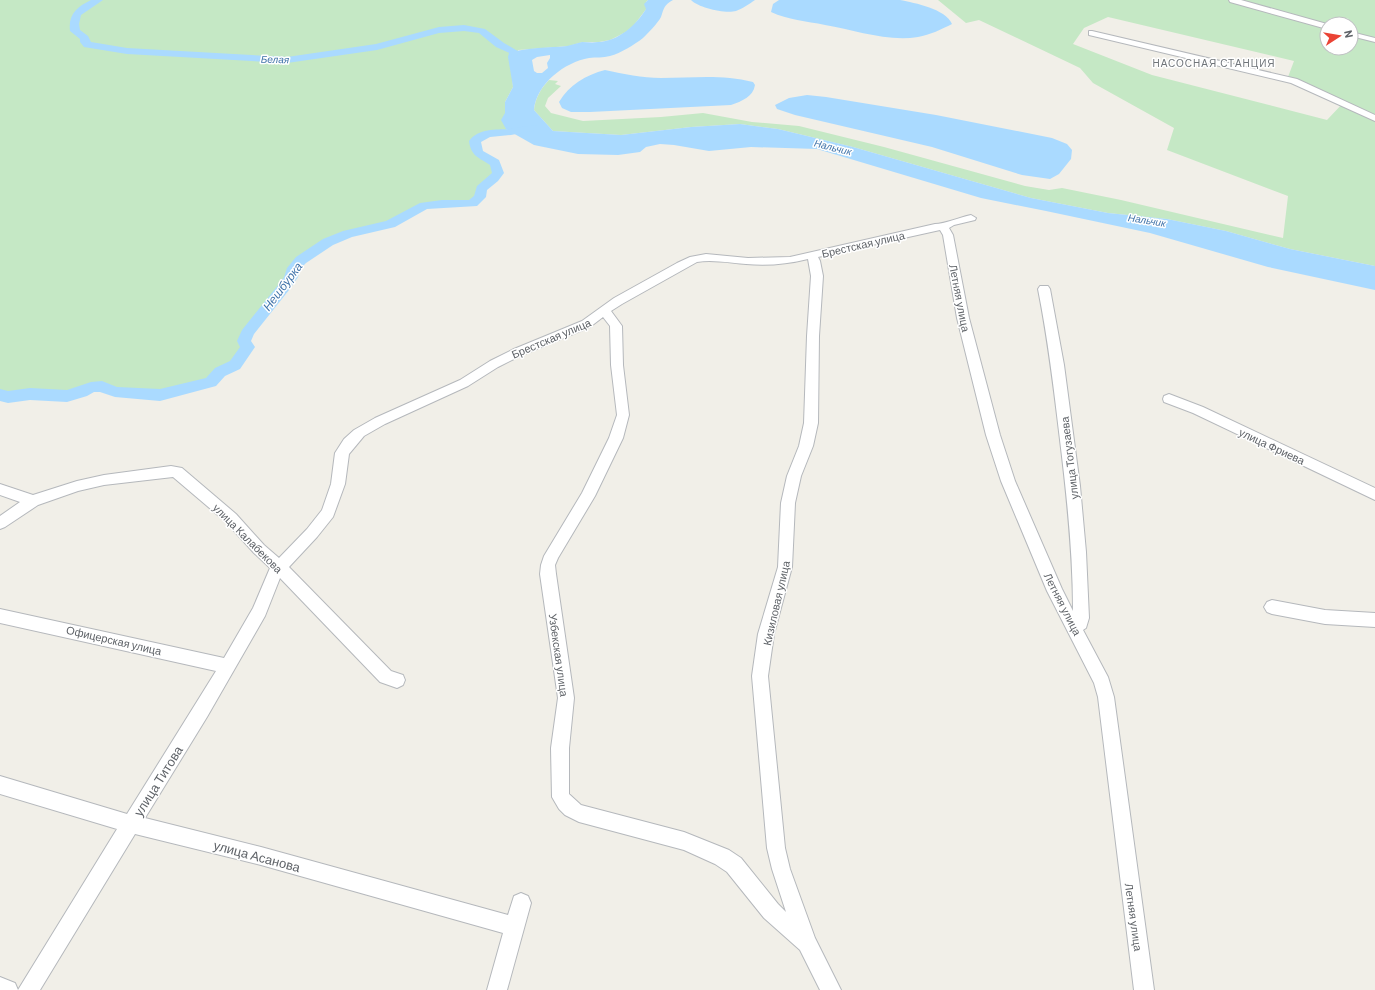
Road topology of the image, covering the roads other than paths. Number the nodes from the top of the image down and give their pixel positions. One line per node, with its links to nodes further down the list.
1 (1233, 0): 2 (street)
2 (1319, 25)
3 (1092, 33): 6 (street)
4 (1359, 36): 5 (street)
5 (1375, 40)
6 (1375, 118)
7 (971, 218): 8 (street, Брестская улица)
8 (943, 228): 9 (street, Брестская улица); 21 (street, Летняя улица)
9 (812, 256): 11 (street, Брестская улица); 28 (street, Кизиловая улица)
10 (1044, 289): 21 (street, улица Тогузаева)
11 (605, 311): 17 (street, Брестская улица); 28 (street, Узбекская улица)
12 (1169, 399): 14 (street, улица Фриева)
13 (0, 489): 15 (street)
14 (1375, 494)
15 (33, 501): 16 (street, улица Калабекова); 17 (street, улица Калабекова)
16 (0, 523)
17 (279, 567): 22 (street, улица Титова); 23 (street, улица Калабекова)
18 (1272, 607): 20 (street)
19 (0, 616): 22 (street, Офицерская улица)
20 (1375, 620)
21 (1074, 627): 34 (street, Летняя улица)
22 (227, 666): 25 (street, улица Титова)
23 (397, 680)
24 (0, 785): 25 (street, улица Асанова)
25 (131, 823): 27 (street, улица Асанова); 31 (street, улица Титова)
26 (521, 903): 27 (street)
27 (514, 927): 32 (street)
28 (807, 943): 33 (street, Кизиловая улица)
29 (0, 987): 30 (street)
30 (8, 990)
31 (28, 990)
32 (497, 990)
33 (831, 990)
34 (1144, 990)

